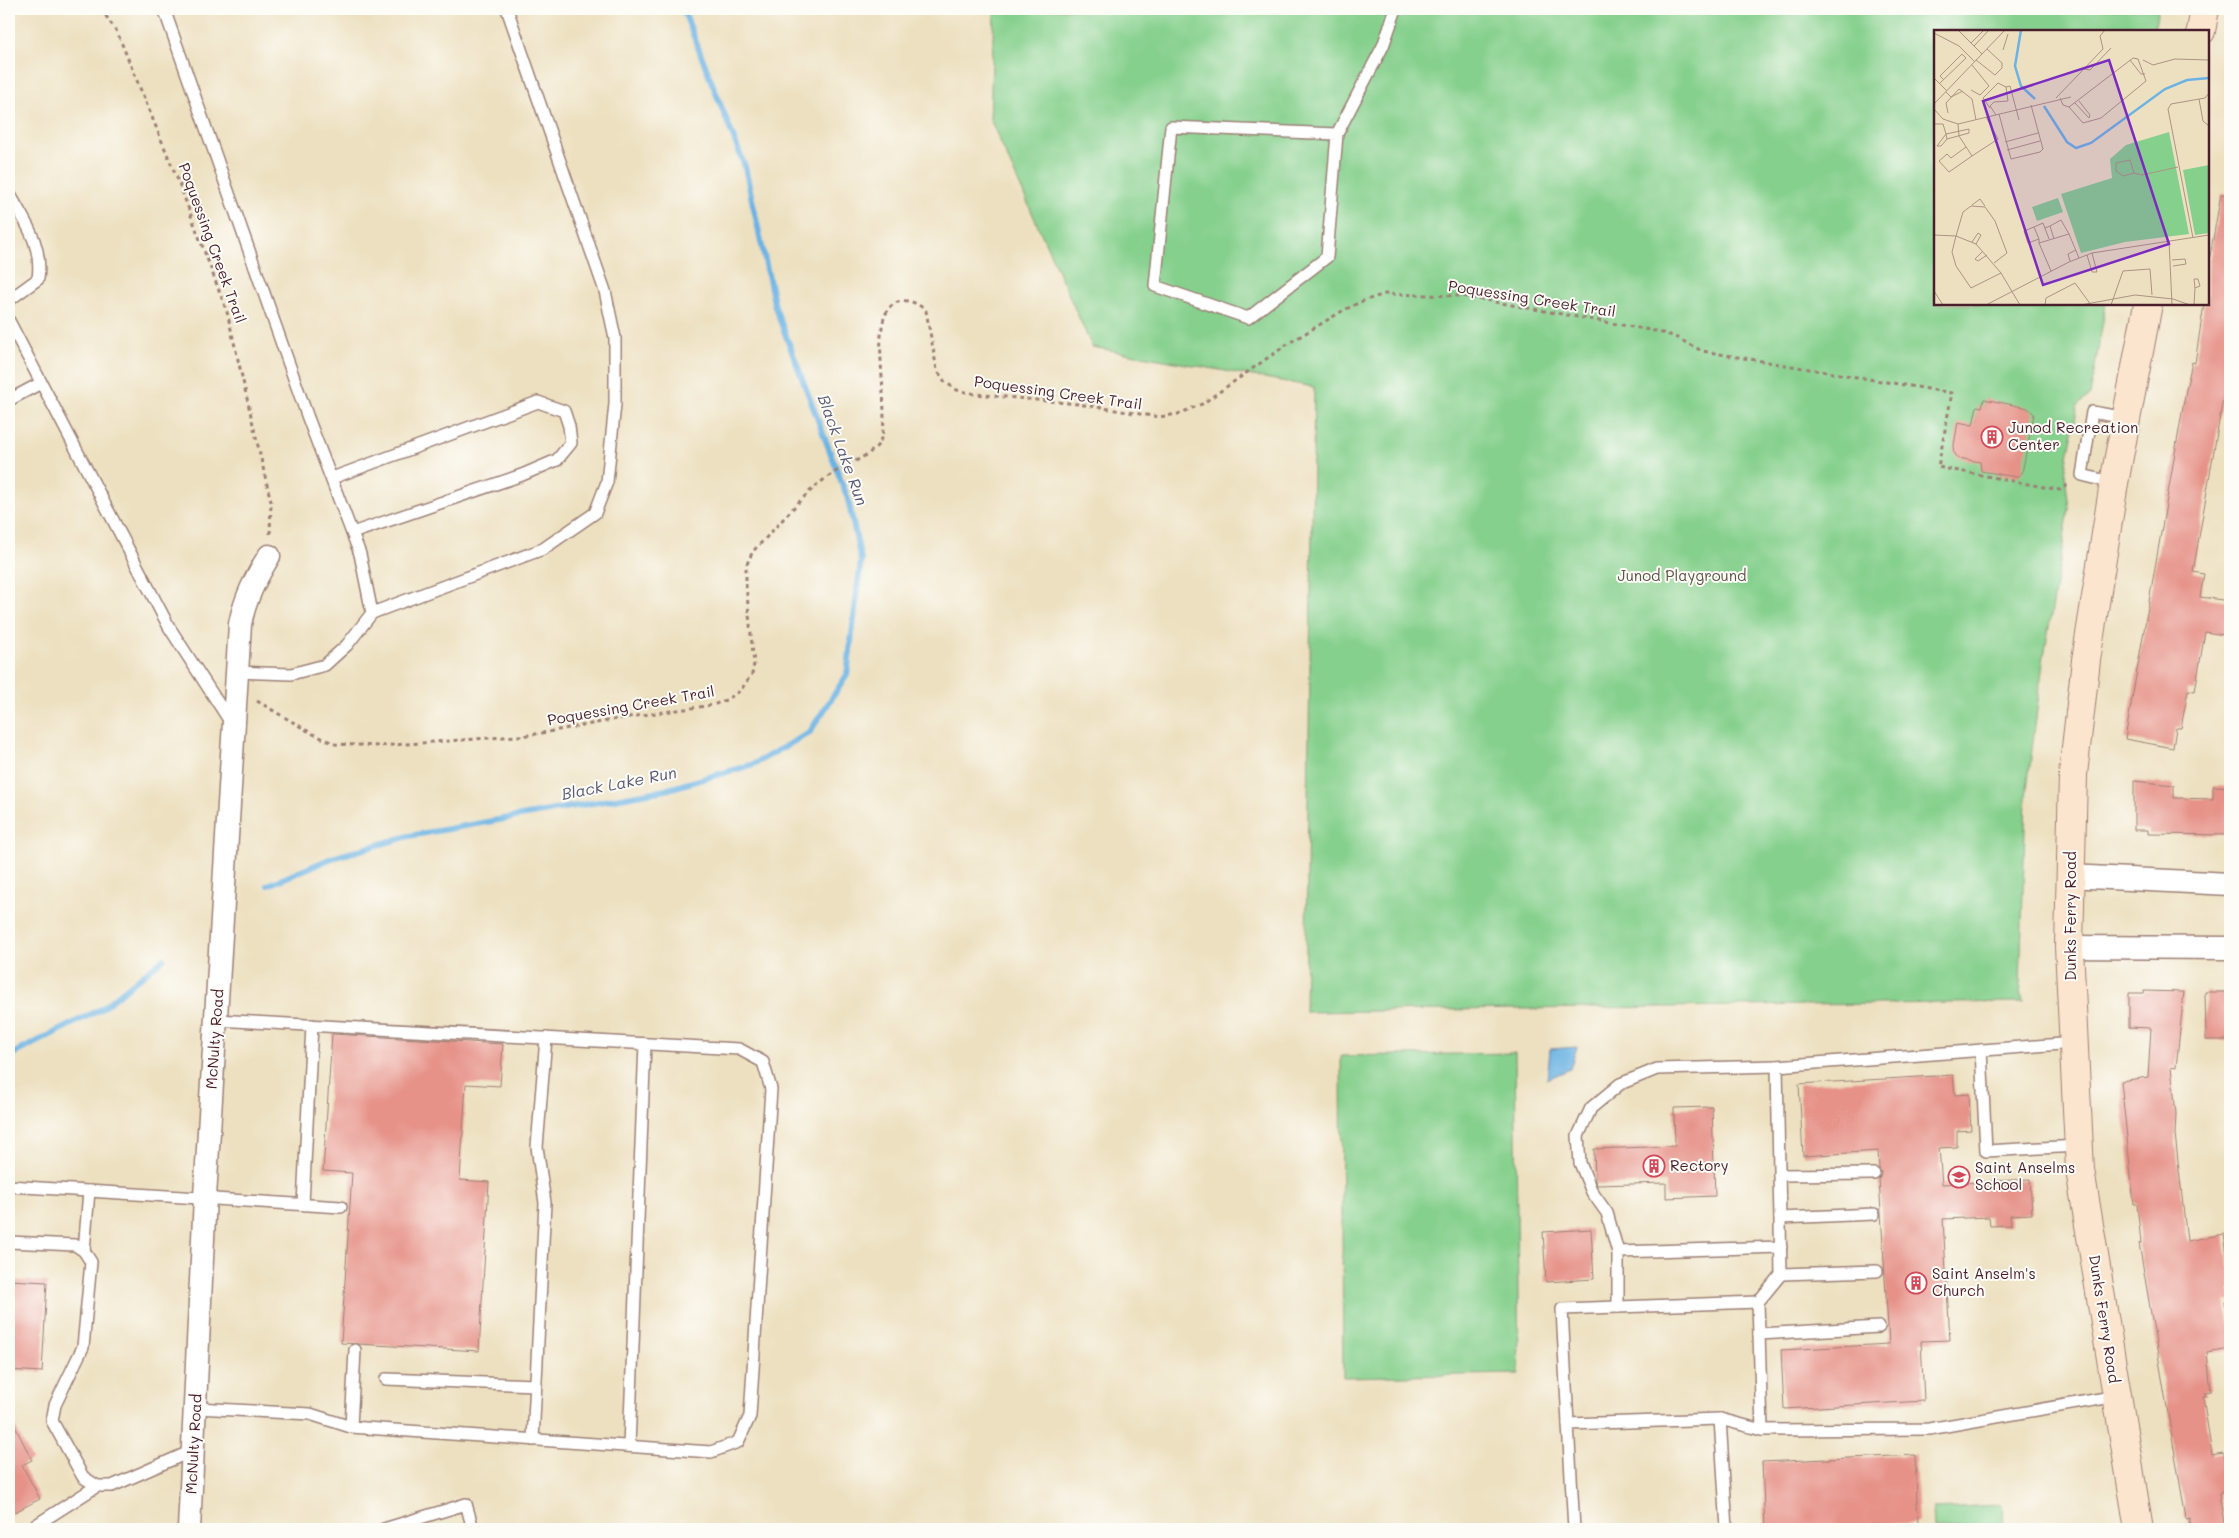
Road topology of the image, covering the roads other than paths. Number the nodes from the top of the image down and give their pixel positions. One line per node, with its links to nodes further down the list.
1 (164, 9): 14 (lane)
2 (507, 9): 18 (lane)
3 (1396, 9): 6 (lane)
4 (2205, 9): 5 (street)
5 (2201, 30)
6 (1337, 134): 6 (lane)
7 (9, 193): 8 (lane)
8 (9, 300)
9 (2148, 305): 13 (street, Dunks Ferry Road)
10 (9, 321): 11 (lane)
11 (41, 384): 12 (lane); 20 (lane)
12 (9, 400)
13 (2126, 418): 15 (street, Dunks Ferry Road); 15 (lane)
14 (332, 478): 16 (lane); 16 (lane)
15 (2114, 483): 21 (street, Dunks Ferry Road)
16 (352, 533): 18 (lane)
17 (268, 556): 19 (street, McNulty Road)
18 (372, 613): 19 (lane)
19 (237, 672): 20 (street, McNulty Road)
20 (233, 727): 25 (street, McNulty Road)
21 (2070, 876): 22 (street); 23 (street, Dunks Ferry Road)
22 (2230, 884)
23 (2069, 947): 24 (street); 28 (street, Dunks Ferry Road)
24 (2230, 948)
25 (216, 1020): 26 (lane); 37 (street, McNulty Road)
26 (312, 1025): 27 (lane); 38 (lane)
27 (546, 1038): 29 (lane); 54 (lane)
28 (2074, 1042): 30 (lane); 32 (street, Dunks Ferry Road)
29 (645, 1044): 62 (lane); 62 (lane)
30 (1981, 1050): 31 (lane); 32 (lane)
31 (1777, 1066): 34 (lane); 45 (lane)
32 (2078, 1146): 55 (street, Dunks Ferry Road)
33 (1874, 1174): 34 (lane)
34 (1779, 1175): 41 (lane)
35 (9, 1186): 36 (lane)
36 (89, 1191): 37 (lane); 44 (lane)
37 (205, 1197): 38 (lane); 56 (street, McNulty Road)
38 (303, 1204): 39 (lane)
39 (341, 1207)
40 (1874, 1214): 41 (lane)
41 (1780, 1218): 43 (lane)
42 (9, 1242): 44 (lane)
43 (1781, 1247): 45 (lane); 47 (lane)
44 (84, 1252): 64 (lane)
45 (1618, 1252): 49 (lane)
46 (1878, 1271): 47 (lane)
47 (1781, 1274): 48 (lane)
48 (1758, 1302): 49 (lane); 51 (lane)
49 (1618, 1307): 58 (lane)
50 (1879, 1326): 51 (lane)
51 (1759, 1334): 60 (lane)
52 (355, 1350): 59 (lane)
53 (386, 1379): 54 (lane)
54 (536, 1385): 61 (lane)
55 (2117, 1396): 60 (lane); 71 (street, Dunks Ferry Road)
56 (197, 1408): 59 (lane); 63 (street, McNulty Road)
57 (1720, 1419): 58 (lane); 60 (lane); 70 (lane)
58 (1568, 1424): 69 (lane)
59 (352, 1427): 61 (lane)
60 (1762, 1430)
61 (533, 1440): 62 (lane)
62 (629, 1446)
63 (194, 1450): 64 (lane); 66 (street, McNulty Road)
64 (96, 1486): 65 (lane)
65 (30, 1529)
66 (189, 1529)
67 (384, 1529): 68 (lane)
68 (473, 1529)
69 (1574, 1529)
70 (1727, 1529)
71 (2139, 1529)

